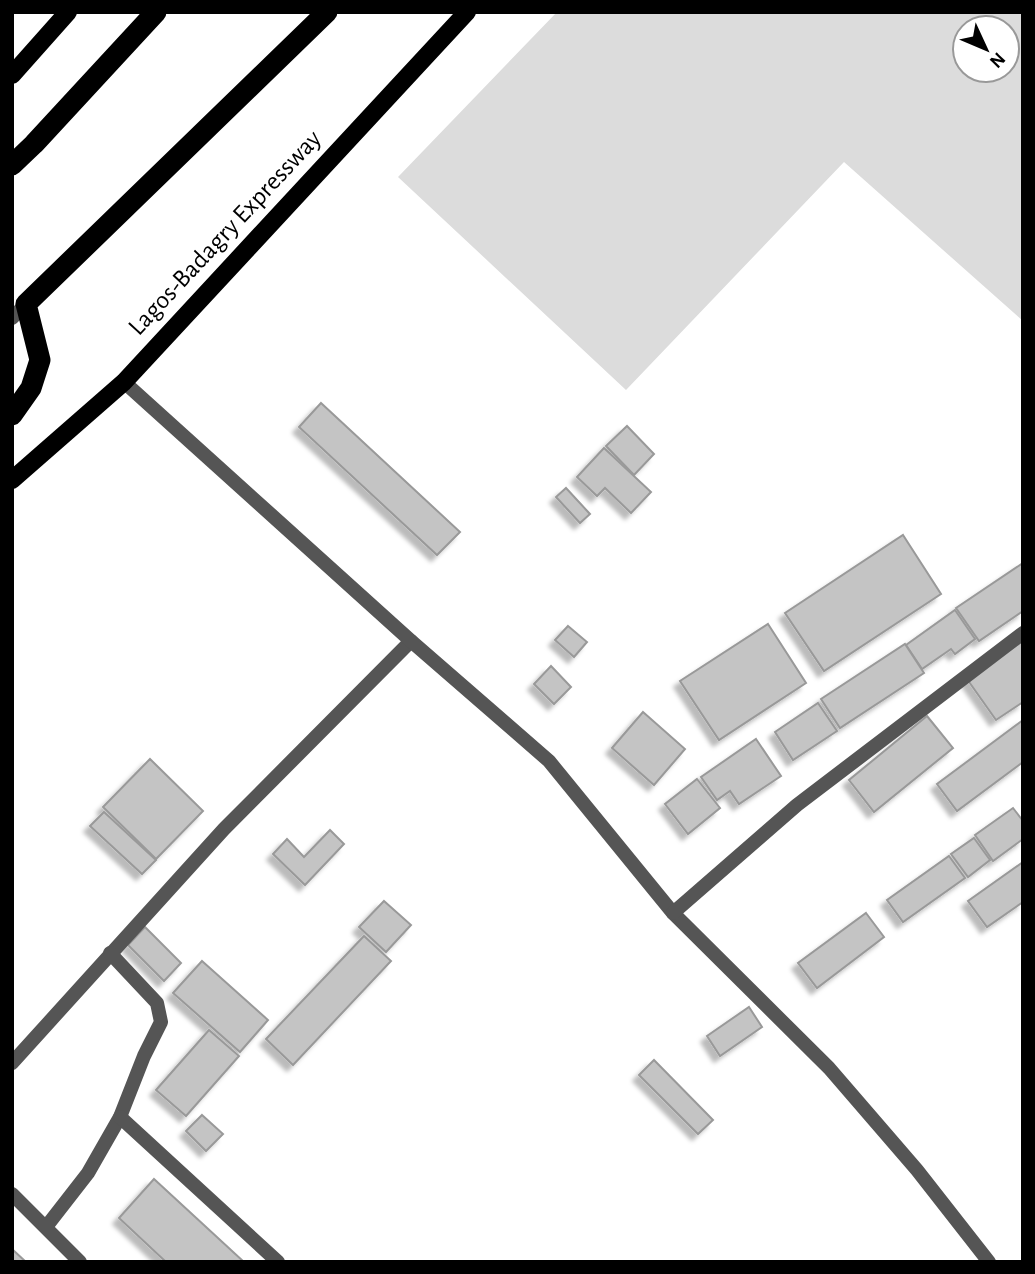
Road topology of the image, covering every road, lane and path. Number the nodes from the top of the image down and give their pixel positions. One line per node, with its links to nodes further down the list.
1 (68, 12): 5 (main road)
2 (156, 12): 6 (highway)
3 (327, 12): 7 (highway)
4 (467, 12): 8 (main road, Lagos-Badagry Expressway)
5 (12, 75)
6 (12, 165)
7 (19, 311): 9 (highway)
8 (124, 382): 10 (main road, Lagos-Badagry Expressway); 12 (street)
9 (12, 415)
10 (12, 480)
11 (1023, 633): 13 (street)
12 (411, 641): 13 (street); 14 (street)
13 (673, 913): 21 (street)
14 (110, 953): 15 (street); 16 (street)
15 (12, 1063)
16 (120, 1117): 18 (street); 20 (street)
17 (12, 1194): 18 (street)
18 (46, 1227): 19 (street)
19 (80, 1262)
20 (278, 1262)
21 (989, 1262)

